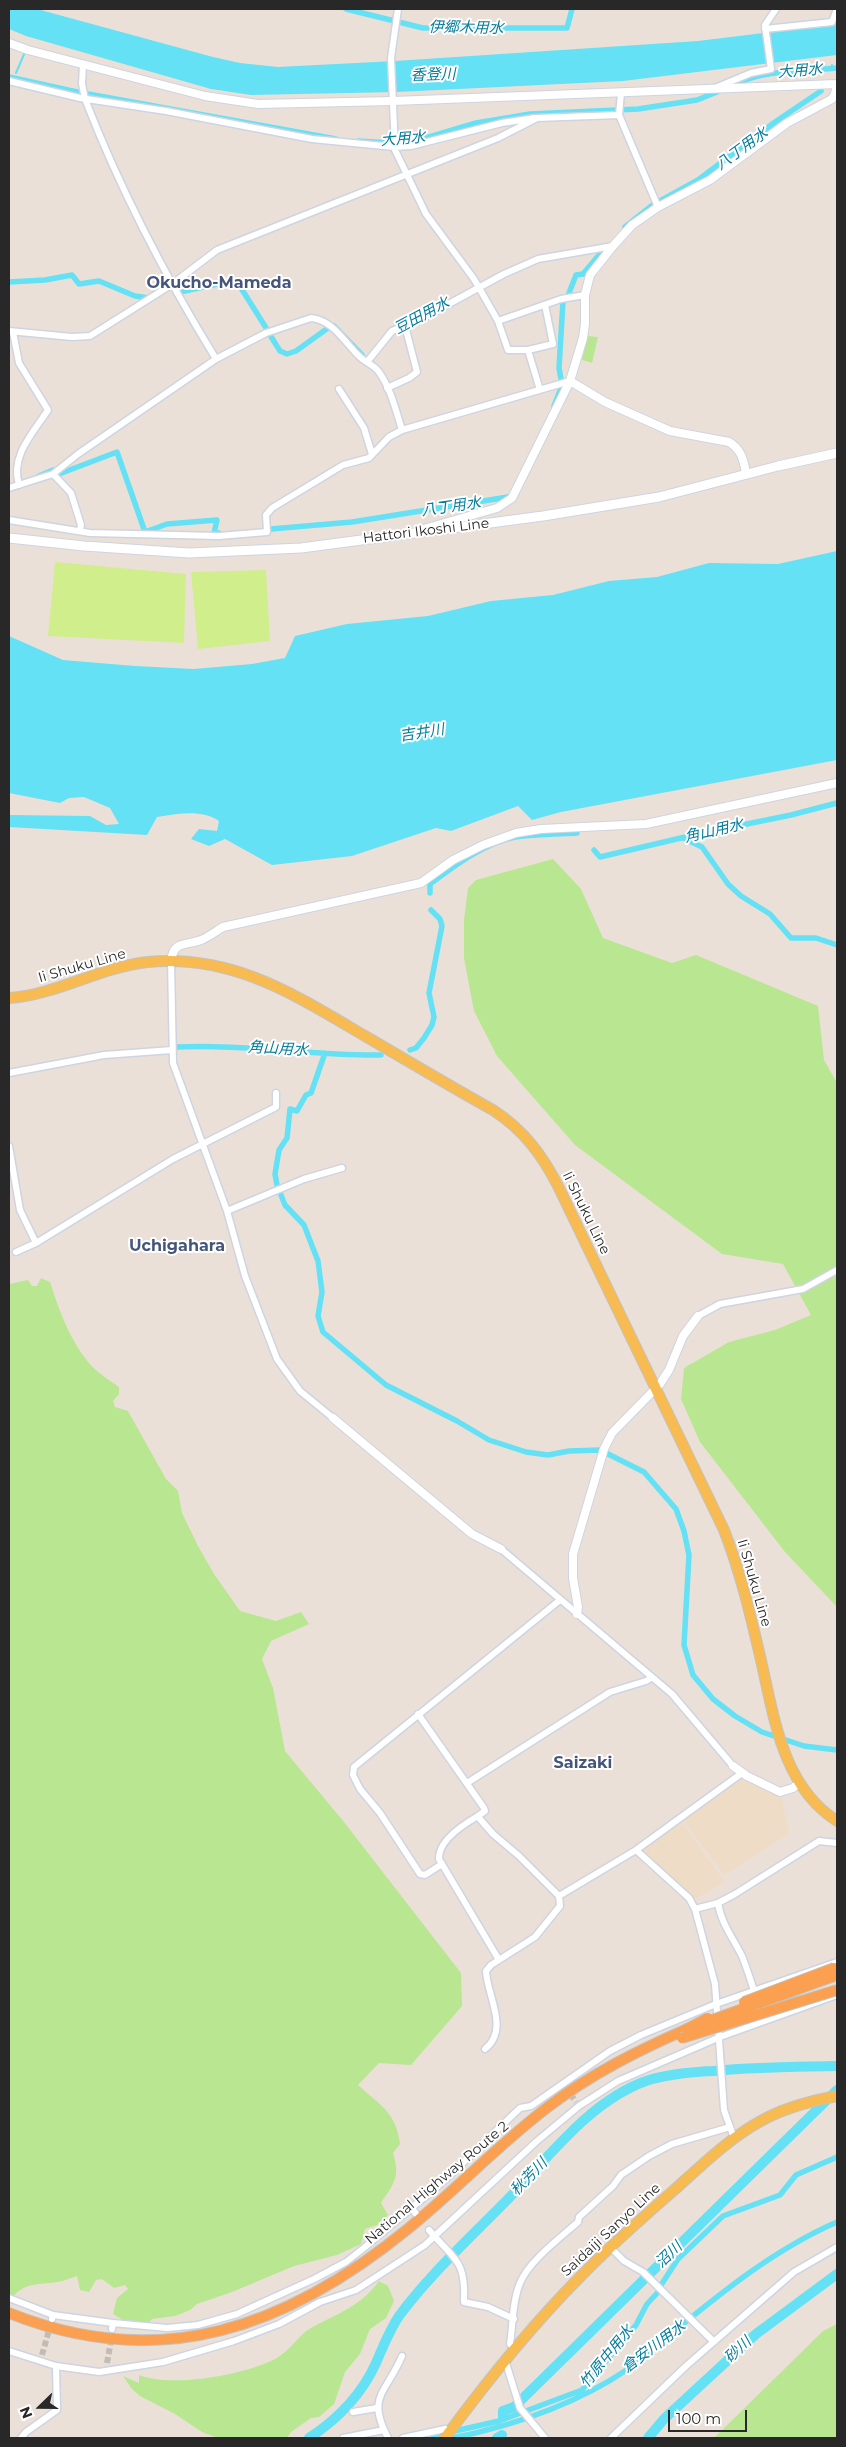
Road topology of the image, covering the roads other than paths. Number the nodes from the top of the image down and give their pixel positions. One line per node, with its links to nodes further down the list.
1 (398, 9): 12 (street)
2 (776, 9): 4 (street)
3 (837, 9): 4 (street)
4 (765, 30): 9 (street)
5 (9, 43): 6 (street)
6 (83, 65): 11 (street); 12 (street)
7 (9, 81): 11 (street)
8 (837, 84): 9 (street); 17 (street)
9 (714, 89): 10 (street)
10 (621, 93): 12 (street); 13 (street)
11 (85, 99): 15 (street); 19 (street)
12 (392, 99): 15 (street)
13 (619, 111): 14 (street); 17 (street)
14 (537, 118): 15 (street); 16 (street)
15 (394, 144): 16 (street)
16 (408, 175): 19 (street); 20 (street)
17 (658, 207): 18 (street)
18 (613, 246): 20 (street); 21 (street)
19 (172, 285): 25 (street); 27 (street)
20 (479, 287): 23 (street); 24 (street)
21 (585, 295): 22 (street); 29 (street)
22 (545, 306): 23 (street); 26 (street)
23 (498, 320): 26 (street)
24 (405, 326): 28 (street); 30 (street)
25 (11, 331): 38 (street)
26 (528, 350): 32 (street)
27 (216, 359): 28 (street); 36 (street)
28 (367, 362): 30 (street)
29 (570, 381): 32 (street); 37 (street); 42 (street)
30 (387, 388): 33 (street)
31 (340, 389): 35 (street)
32 (540, 390): 33 (street)
33 (402, 430): 35 (street)
34 (837, 453): 37 (main road, Hattori Ikoshi Line)
35 (372, 454): 41 (street)
36 (53, 474): 38 (street); 41 (street)
37 (746, 474): 42 (main road, Hattori Ikoshi Line)
38 (19, 484): 39 (street)
39 (9, 488)
40 (9, 520): 41 (street)
41 (80, 530)
42 (412, 533): 43 (main road, Hattori Ikoshi Line)
43 (9, 538)
44 (837, 783): 45 (street)
45 (171, 961): 46 (main road, Ii Shuku Line); 47 (street); 58 (main road, Ii Shuku Line)
46 (9, 998)
47 (172, 1050): 48 (street); 50 (street)
48 (9, 1073)
49 (276, 1093): 50 (street)
50 (202, 1144): 53 (street); 54 (street)
51 (9, 1146): 54 (street)
52 (342, 1168): 53 (street)
53 (227, 1211): 59 (street)
54 (36, 1244): 55 (street)
55 (16, 1252)
56 (837, 1270): 57 (street)
57 (698, 1316): 58 (street)
58 (655, 1390): 62 (street); 67 (main road, Ii Shuku Line)
59 (333, 1418): 60 (street)
60 (501, 1549): 61 (street)
61 (560, 1600): 62 (street); 64 (street)
62 (577, 1614): 63 (street)
63 (651, 1678): 65 (street); 68 (street)
64 (418, 1714): 68 (street); 73 (street)
65 (733, 1766): 66 (street)
66 (742, 1773): 67 (street); 72 (street)
67 (799, 1783): 70 (main road, Ii Shuku Line)
68 (466, 1784): 69 (street)
69 (478, 1816): 73 (street); 74 (street)
70 (837, 1821)
71 (837, 1843): 75 (street)
72 (636, 1850): 74 (street); 76 (street)
73 (442, 1864): 77 (street)
74 (559, 1896): 77 (street)
75 (718, 1903): 76 (street); 80 (street)
76 (695, 1909): 84 (street)
77 (499, 1960): 90 (street)
78 (836, 1968): 79 (street); 87 (highway, bridge)
79 (810, 1970): 80 (street); 83 (street)
80 (754, 1990): 84 (street); 86 (street)
81 (837, 1990): 87 (highway, bridge)
82 (837, 1995): 83 (street)
83 (820, 2001): 86 (street)
84 (716, 2004): 85 (street); 88 (street)
85 (696, 2012): 89 (street); 94 (street)
86 (764, 2021): 88 (street)
87 (683, 2033): 101 (highway, National Highway Route 2)
88 (720, 2038): 89 (street); 92 (street)
89 (708, 2042): 97 (street)
90 (485, 2049)
91 (837, 2096): 93 (main road, Saidaiji Sanyo Line)
92 (730, 2127): 93 (street); 102 (street)
93 (734, 2138): 99 (main road, Saidaiji Sanyo Line)
94 (412, 2208): 95 (street); 100 (street)
95 (416, 2214)
96 (429, 2230): 97 (street)
97 (434, 2236): 102 (street); 110 (street)
98 (837, 2247): 103 (street)
99 (610, 2248): 103 (street); 104 (main road, Saidaiji Sanyo Line)
100 (9, 2298)
101 (9, 2313)
102 (514, 2320): 104 (street)
103 (714, 2342): 120 (street)
104 (514, 2348): 107 (main road, Saidaiji Sanyo Line)
105 (9, 2351): 109 (street)
106 (402, 2356): 111 (street)
107 (504, 2360): 114 (main road, Saidaiji Sanyo Line); 119 (street)
108 (107, 2362): 110 (street)
109 (56, 2366): 110 (street); 115 (street)
110 (106, 2370)
111 (377, 2408): 112 (street); 113 (street)
112 (352, 2412)
113 (384, 2430): 116 (street); 117 (street)
114 (448, 2434): 118 (street)
115 (21, 2438)
116 (343, 2438)
117 (388, 2438)
118 (403, 2438)
119 (545, 2438)
120 (611, 2438)

